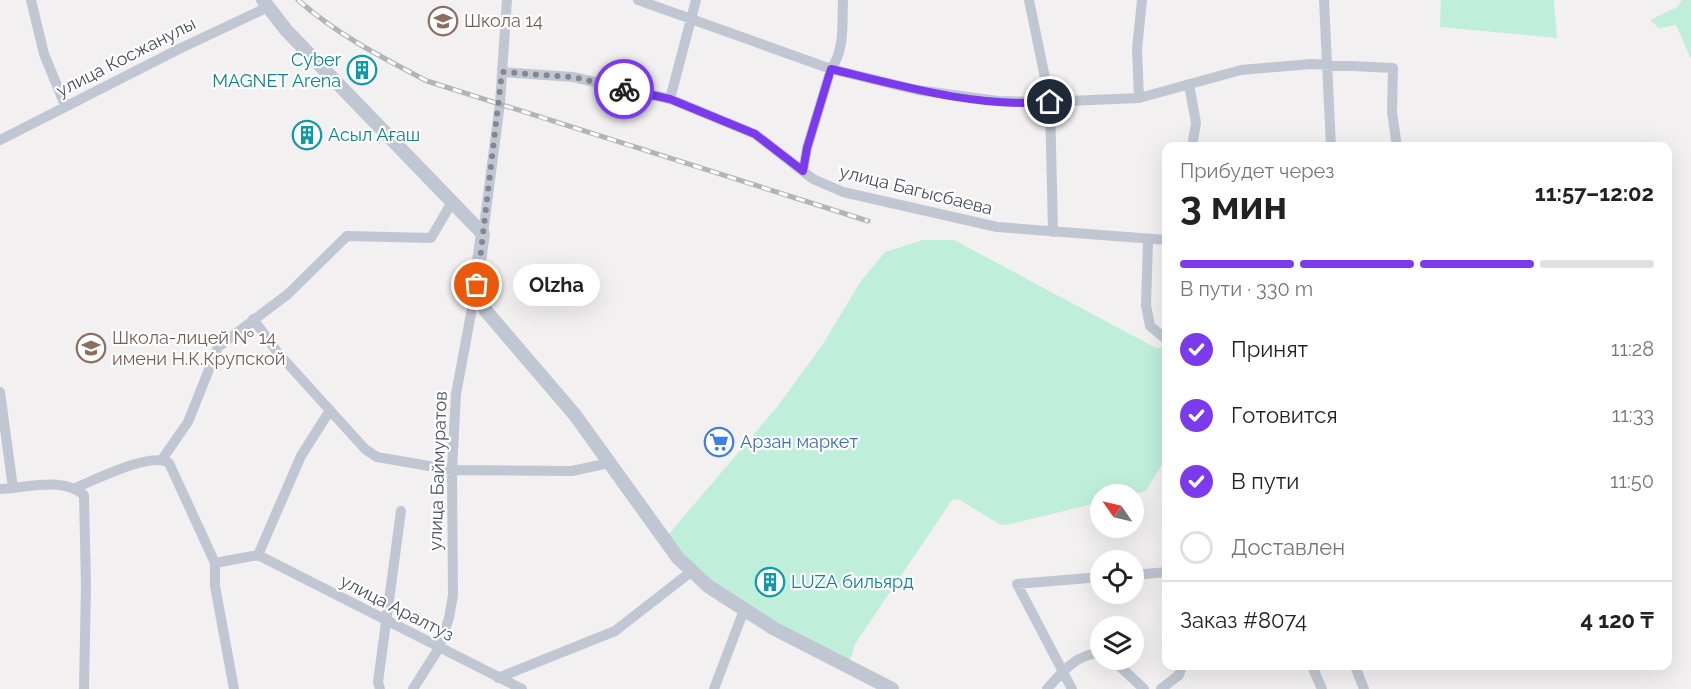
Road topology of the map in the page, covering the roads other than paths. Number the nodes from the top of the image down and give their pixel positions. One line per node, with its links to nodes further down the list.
1 (32, 0): 18 (street)
2 (507, 0): 13 (street, улица Баймуратов)
3 (638, 0): 10 (street)
4 (696, 0): 10 (street)
5 (843, 0): 12 (street)
6 (1029, 0): 17 (street)
7 (1142, 0): 15 (street)
8 (1324, 0): 11 (street)
9 (265, 3): 18 (street, улица Косжанулы); 24 (street)
10 (692, 20): 12 (street); 16 (street)
11 (1326, 65): 14 (street); 21 (street); 22 (street)
12 (831, 69): 17 (street); 23 (street)
13 (502, 72): 16 (street, улица Багысбаева); 26 (street, улица Баймуратов)
14 (1189, 84): 15 (street); 20 (street)
15 (1139, 98): 17 (street)
16 (670, 99): 23 (street, улица Багысбаева)
17 (1050, 102): 25 (street)
18 (65, 105): 19 (street, улица Косжанулы)
19 (0, 140)
20 (1193, 142)
21 (1331, 142)
22 (1396, 142)
23 (803, 171): 25 (street, улица Багысбаева)
24 (452, 202): 26 (street); 30 (street)
25 (1053, 232): 28 (street, улица Багысбаева)
26 (483, 234): 29 (street, улица Баймуратов)
27 (1162, 240): 28 (street, улица Багысбаева)
28 (1148, 241): 31 (street)
29 (477, 285): 35 (street); 36 (street, улица Баймуратов)
30 (252, 319): 33 (street); 34 (street)
31 (1162, 336)
32 (0, 392): 39 (street)
33 (330, 410): 36 (street); 41 (street)
34 (163, 458): 37 (street); 42 (street)
35 (609, 463): 36 (street); 43 (street)
36 (452, 470): 49 (street, улица Баймуратов)
37 (75, 488): 39 (street); 58 (street)
38 (0, 489): 39 (street)
39 (13, 489)
40 (401, 511): 48 (street)
41 (258, 555): 42 (street); 48 (street, улица Аралтуз)
42 (215, 563): 59 (street)
43 (692, 571): 47 (street); 56 (street)
44 (1162, 572): 45 (street)
45 (1144, 573)
46 (1090, 578): 55 (street)
47 (744, 610): 57 (street); 63 (street)
48 (387, 621): 49 (street, улица Аралтуз); 60 (street)
49 (439, 648): 56 (street, улица Аралтуз); 61 (street, улица Баймуратов)
50 (1090, 656): 55 (street)
51 (1124, 670): 67 (street)
52 (1181, 670): 68 (street)
53 (1314, 670): 69 (street)
54 (1357, 670): 70 (street)
55 (1063, 671): 65 (street); 66 (street)
56 (498, 678): 62 (street, улица Аралтуз)
57 (869, 684): 64 (street)
58 (84, 689)
59 (234, 689)
60 (380, 689)
61 (413, 689)
62 (522, 689)
63 (714, 689)
64 (892, 689)
65 (1047, 689)
66 (1072, 689)
67 (1144, 689)
68 (1164, 689)
69 (1322, 689)
70 (1364, 689)

